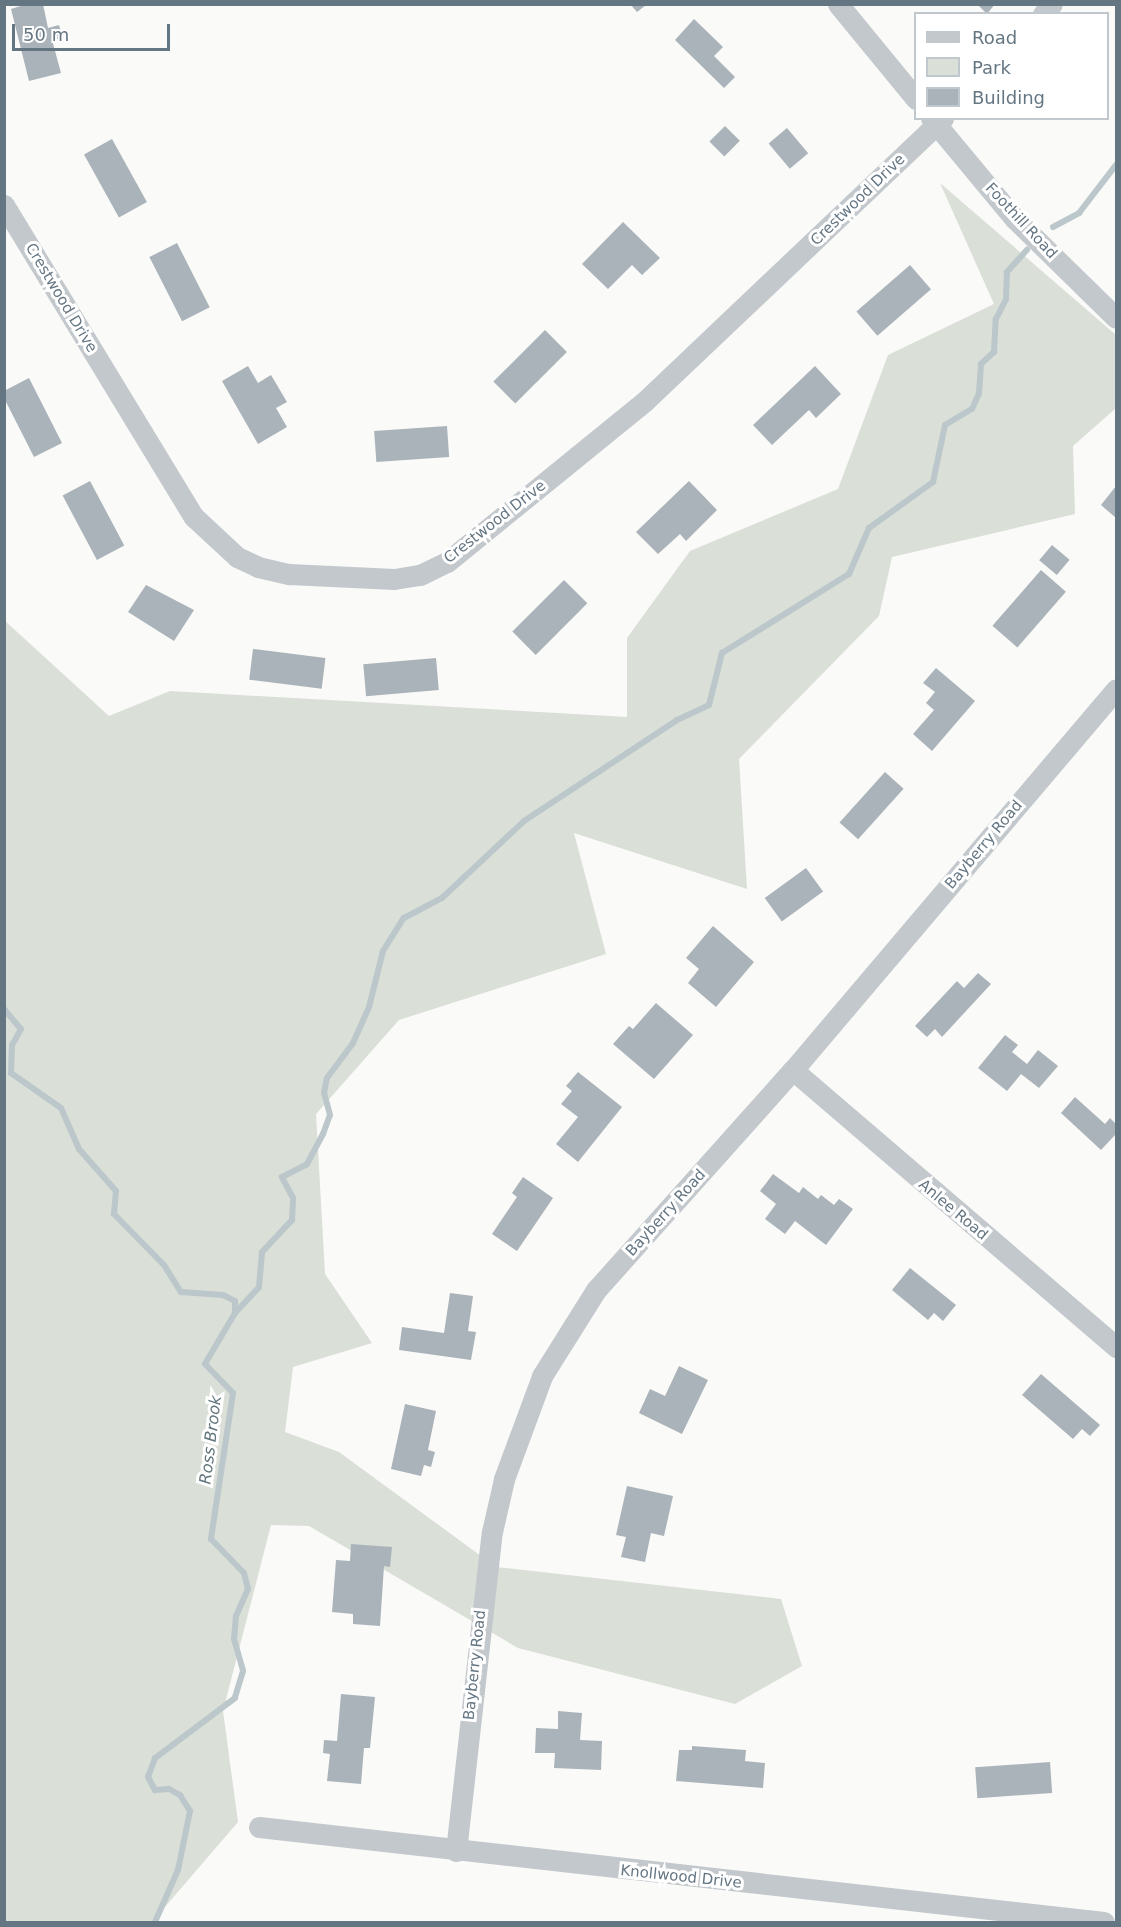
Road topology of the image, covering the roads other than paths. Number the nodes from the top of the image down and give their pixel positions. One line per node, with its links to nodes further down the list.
1 (838, 4): 2 (street)
2 (914, 98)
3 (936, 121): 4 (street, Crestwood Drive); 5 (street, Foothill Road)
4 (4, 205)
5 (1114, 311)
6 (1116, 689): 7 (street, Bayberry Road)
7 (793, 1070): 8 (street, Anlee Road); 10 (street, Bayberry Road)
8 (1116, 1347)
9 (259, 1827): 10 (street, Knollwood Drive)
10 (456, 1851): 11 (street, Knollwood Drive)
11 (1104, 1923)

